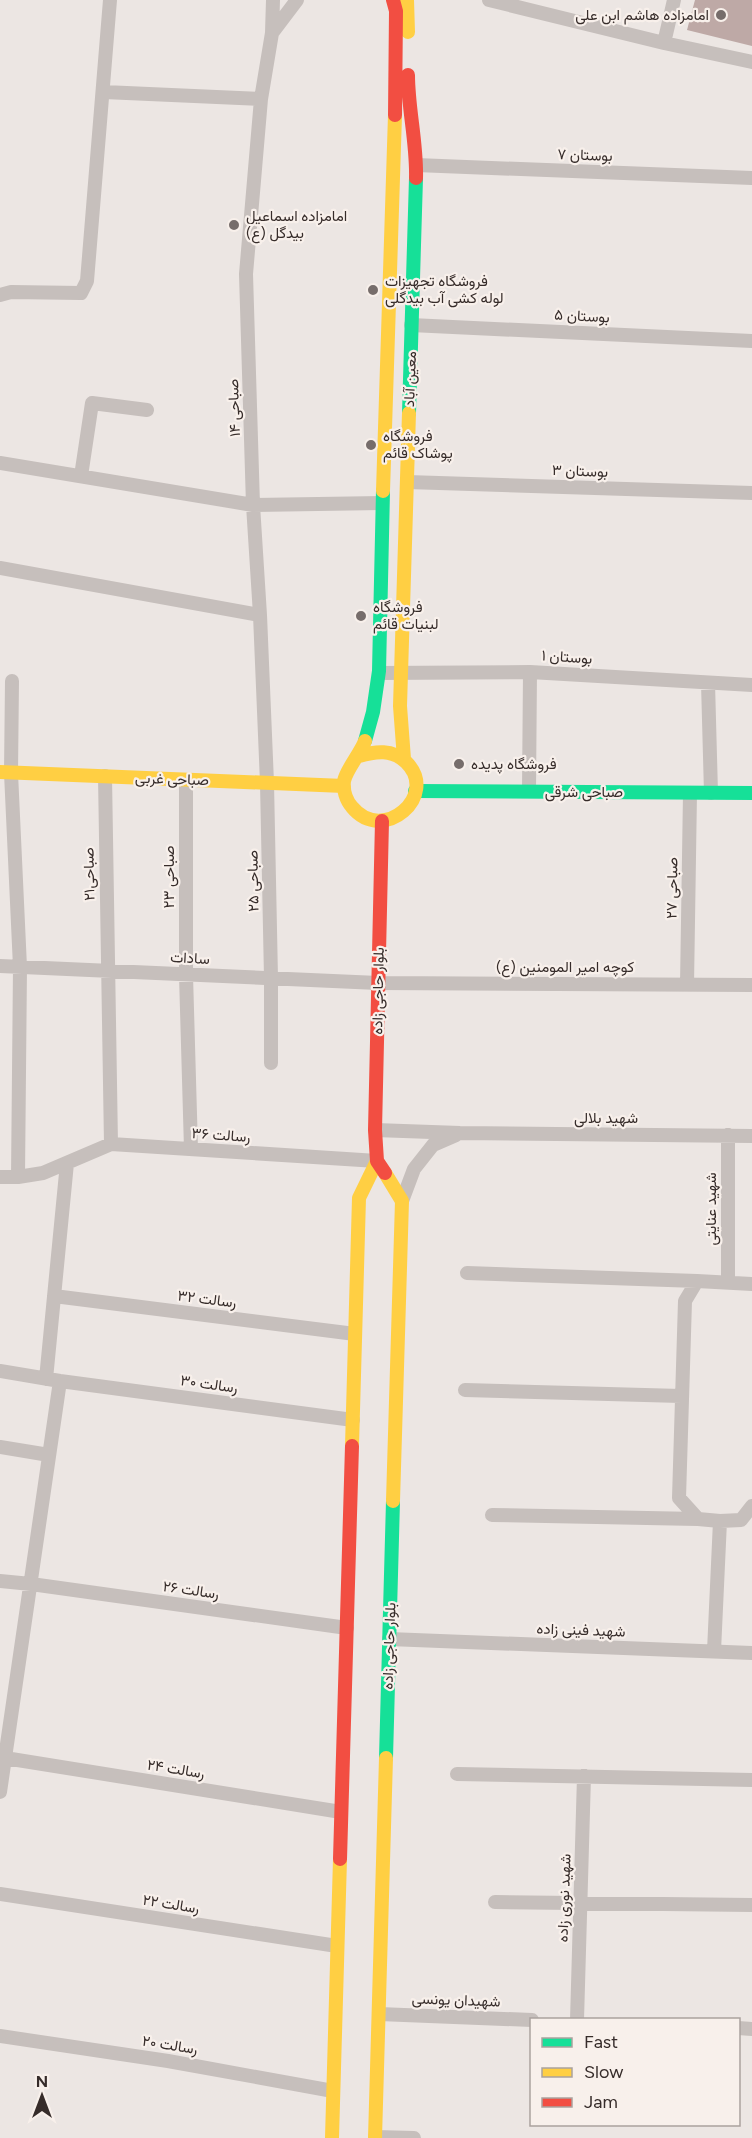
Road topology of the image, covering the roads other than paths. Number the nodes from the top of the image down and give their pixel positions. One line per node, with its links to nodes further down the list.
1 (110, 0): 11 (street)
2 (273, 0): 8 (street, صباحی ۱۴)
3 (297, 0): 8 (street)
4 (393, 0): 23 (street, معین آباد)
5 (407, 0): 13 (street, معین آباد)
6 (489, 0): 9 (street)
7 (674, 0): 9 (street)
8 (272, 33): 12 (street, صباحی ۱۴)
9 (664, 43): 10 (street)
10 (752, 62)
11 (104, 92): 12 (street); 15 (street)
12 (261, 99): 24 (street, صباحی ۱۴)
13 (416, 165): 14 (street, بوستان ۷); 16 (street, معین آباد)
14 (752, 178)
15 (0, 295)
16 (411, 325): 17 (street, بوستان ۵); 21 (street, معین آباد)
17 (752, 340)
18 (147, 410): 20 (street)
19 (0, 463): 20 (street)
20 (81, 476): 24 (street)
21 (407, 482): 22 (street, بوستان ۳); 29 (street, معین آباد)
22 (752, 493)
23 (382, 503): 24 (street); 28 (street, معین آباد)
24 (253, 505): 26 (street, صباحی ۱۴)
25 (0, 568): 26 (street)
26 (260, 615): 38 (street, صباحی ۱۴)
27 (530, 672): 29 (street, بوستان ۱); 31 (street, بوستان ۱); 41 (street)
28 (379, 673): 29 (street, بوستان ۱); 33 (street, معین آباد)
29 (401, 674): 34 (street, معین آباد)
30 (12, 681): 35 (street)
31 (708, 683): 32 (street, بوستان ۱); 43 (street)
32 (752, 685)
33 (359, 756): 34 (street); 39 (street)
34 (404, 759): 40 (street)
35 (6, 772): 36 (street, صباحی غربی); 47 (street)
36 (105, 776): 37 (street, صباحی غربی); 48 (street, صباحی۲۱)
37 (186, 780): 38 (street, صباحی غربی); 49 (street, صباحی ۲۳)
38 (267, 783): 39 (street, صباحی غربی); 50 (street, صباحی ۲۵)
39 (344, 786): 45 (street)
40 (415, 791): 41 (street, صباحی شرقی); 45 (street)
41 (528, 791): 42 (street, صباحی شرقی)
42 (690, 793): 43 (street, صباحی شرقی); 52 (street, صباحی ۲۷)
43 (711, 793): 44 (street, صباحی شرقی)
44 (752, 793)
45 (382, 821): 51 (street, بلوار حاجی زاده)
46 (0, 966): 47 (street, سادات)
47 (20, 967): 48 (street, سادات); 64 (street)
48 (107, 971): 49 (street, سادات); 59 (street, صباحی۲۱)
49 (186, 975): 50 (street, سادات); 60 (street, صباحی ۲۳)
50 (271, 978): 51 (street, سادات); 54 (street, صباحی ۲۵)
51 (378, 983): 52 (street, کوچه امیر المومنین (ع)); 55 (street, بلوار حاجی زاده)
52 (687, 985): 53 (street, کوچه امیر المومنین (ع))
53 (752, 985)
54 (271, 1064)
55 (375, 1130): 56 (street, شهید بلالی); 61 (street, بلوار حاجی زاده)
56 (460, 1133): 57 (street, شهید بلالی); 65 (street)
57 (728, 1135): 58 (street, شهید بلالی); 68 (street, شهید عنایتی)
58 (752, 1136)
59 (111, 1144): 60 (street, رسالت ۳۶); 62 (street, رسالت ۳۶)
60 (191, 1149): 61 (street, رسالت ۳۶)
61 (377, 1161): 65 (street, بلوار حاجی زاده); 71 (street, بلوار حاجی زاده)
62 (67, 1163): 64 (street, رسالت ۳۶); 70 (street)
63 (0, 1177): 64 (street, رسالت ۳۶)
64 (18, 1177)
65 (402, 1201): 87 (street, بلوار حاجی زاده)
66 (466, 1273): 67 (street)
67 (697, 1281): 68 (street); 75 (street)
68 (728, 1282): 69 (street)
69 (752, 1284)
70 (54, 1296): 71 (street, رسالت ۳۲); 73 (street)
71 (355, 1334): 76 (street, بلوار حاجی زاده)
72 (0, 1371): 73 (street, رسالت ۳۰)
73 (53, 1380): 76 (street, رسالت ۳۰); 78 (street)
74 (465, 1390): 75 (street)
75 (681, 1396): 81 (street)
76 (353, 1420): 86 (street, بلوار حاجی زاده)
77 (0, 1447): 78 (street)
78 (49, 1455): 85 (street)
79 (752, 1506): 82 (street)
80 (492, 1515): 81 (street)
81 (698, 1519): 83 (street)
82 (747, 1520): 83 (street)
83 (720, 1521): 88 (street)
84 (0, 1581): 85 (street, رسالت ۲۶)
85 (31, 1584): 86 (street, رسالت ۲۶); 90 (street)
86 (347, 1628): 96 (street, بلوار حاجی زاده)
87 (389, 1640): 88 (street, شهید فینی زاده); 102 (street, بلوار حاجی زاده)
88 (714, 1651): 89 (street, شهید فینی زاده)
89 (752, 1653)
90 (7, 1696): 91 (street)
91 (5, 1758): 95 (street); 96 (street, رسالت ۲۴)
92 (457, 1774): 93 (street)
93 (584, 1776): 94 (street); 99 (street, شهید نوری زاده)
94 (752, 1780)
95 (0, 1792)
96 (342, 1812): 101 (street, بلوار حاجی زاده)
97 (0, 1893): 101 (street, رسالت ۲۲)
98 (495, 1902): 99 (street)
99 (580, 1903): 100 (street); 103 (street, شهید نوری زاده)
100 (752, 1905)
101 (338, 1946): 106 (street, بلوار حاجی زاده)
102 (379, 2014): 104 (street, شهیدان یونسی); 107 (street, بلوار حاجی زاده)
103 (577, 2018)
104 (530, 2020)
105 (0, 2036): 106 (street, رسالت ۲۰)
106 (333, 2091): 108 (street, بلوار حاجی زاده)
107 (375, 2137): 109 (street)
108 (332, 2138)
109 (414, 2138)

